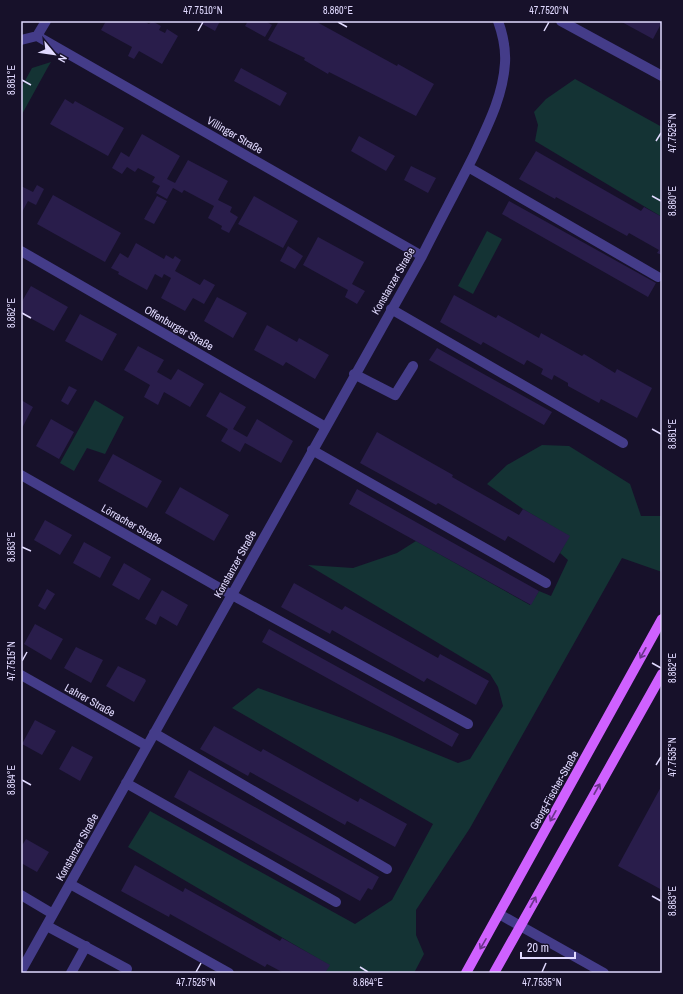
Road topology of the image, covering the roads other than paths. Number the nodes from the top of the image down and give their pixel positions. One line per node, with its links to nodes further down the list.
1 (46, 21): 4 (street)
2 (498, 21): 7 (street, Konstanzer Straße)
3 (561, 21): 6 (street)
4 (37, 36): 5 (street); 9 (street, Villinger Straße)
5 (21, 40)
6 (662, 76)
7 (468, 167): 9 (street, Konstanzer Straße); 10 (street)
8 (21, 251): 14 (street, Offenburger Straße)
9 (422, 256): 11 (street, Konstanzer Straße)
10 (658, 277)
11 (391, 309): 13 (street, Konstanzer Straße); 15 (street)
12 (413, 366): 13 (street)
13 (354, 374): 14 (street, Konstanzer Straße)
14 (324, 426): 16 (street, Konstanzer Straße)
15 (622, 444)
16 (312, 450): 18 (street); 19 (street, Konstanzer Straße)
17 (21, 475): 19 (street, Lörracher Straße)
18 (546, 583)
19 (232, 595): 23 (street, Lörracher Straße); 24 (street, Konstanzer Straße)
20 (662, 619): 32 (main road, Georg-Fischer-Straße, one-way to 32)
21 (662, 674): 34 (main road, one-way to 21)
22 (21, 675): 25 (street, Lahrer Straße)
23 (468, 724)
24 (154, 733): 25 (street, Konstanzer Straße); 27 (street)
25 (147, 746): 26 (street, Konstanzer Straße)
26 (126, 783): 28 (street, Konstanzer Straße); 30 (street)
27 (387, 869)
28 (70, 884): 31 (street, Konstanzer Straße); 39 (street)
29 (21, 896): 31 (street)
30 (336, 902)
31 (53, 914): 33 (street, Konstanzer Straße)
32 (499, 914): 34 (street); 40 (main road, Georg-Fischer-Straße, one-way to 40)
33 (46, 926): 35 (street); 37 (street, Konstanzer Straße)
34 (520, 926): 41 (main road); 42 (street)
35 (86, 946): 36 (street); 38 (street)
36 (127, 969)
37 (21, 971)
38 (71, 973)
39 (229, 973)
40 (466, 973)
41 (494, 973)
42 (604, 973)

